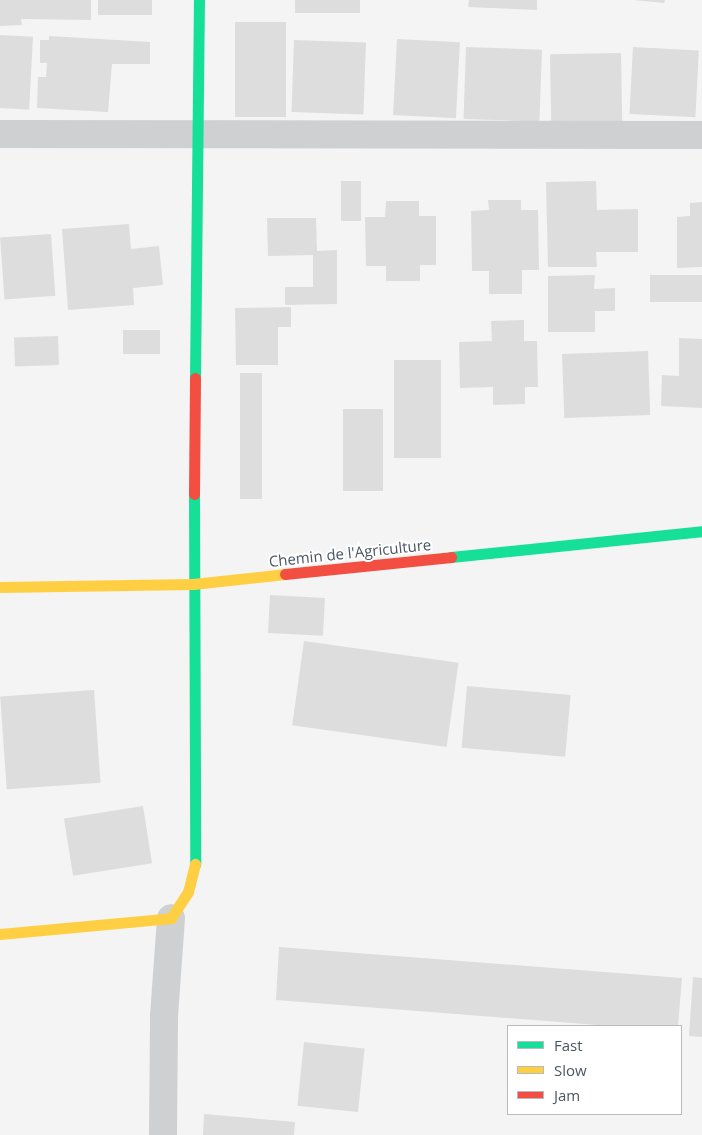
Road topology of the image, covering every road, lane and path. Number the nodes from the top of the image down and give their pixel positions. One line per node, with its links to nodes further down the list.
1 (199, 0): 4 (street)
2 (0, 134): 4 (street)
3 (702, 135): 4 (street)
4 (198, 136): 6 (street)
5 (702, 531): 6 (street, Chemin de l'Agriculture)
6 (193, 584): 7 (street, Chemin de l'Agriculture); 8 (street)
7 (0, 587)
8 (170, 918): 9 (street); 10 (street)
9 (0, 934)
10 (164, 1135)

